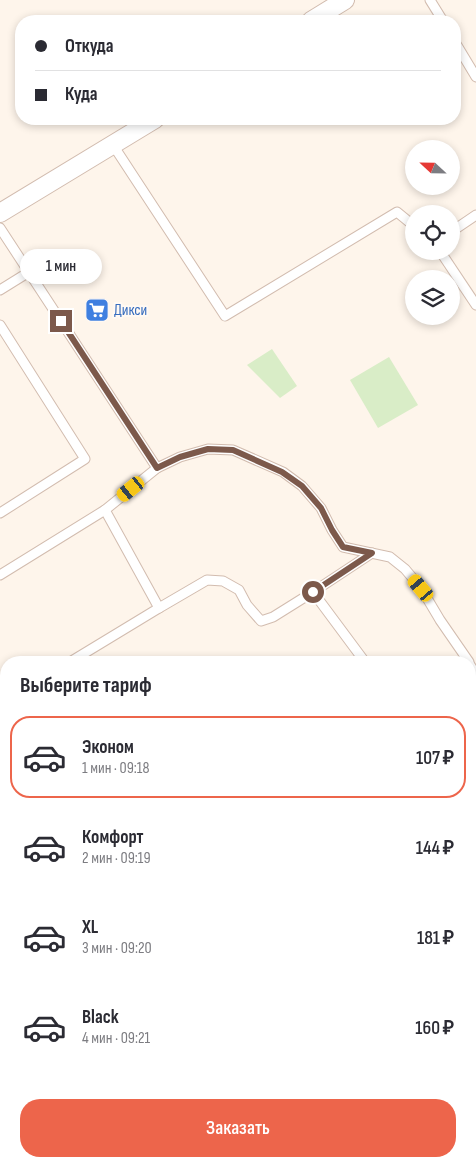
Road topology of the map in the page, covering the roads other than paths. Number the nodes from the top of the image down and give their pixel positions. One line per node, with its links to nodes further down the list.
1 (345, 0): 3 (street)
2 (430, 0): 4 (lane)
3 (321, 15)
4 (439, 15)
5 (461, 52): 6 (lane)
6 (476, 77)
7 (145, 125): 8 (street)
8 (113, 145): 9 (street); 11 (lane)
9 (0, 213)
10 (476, 215): 12 (lane)
11 (405, 219)
12 (460, 226)
13 (0, 228): 15 (lane)
14 (446, 260): 17 (lane)
15 (29, 272): 16 (lane); 19 (lane)
16 (0, 290)
17 (476, 305)
18 (0, 324): 21 (lane)
19 (157, 468): 20 (lane); 22 (lane)
20 (105, 510): 23 (lane); 25 (lane)
21 (0, 513)
22 (372, 553): 24 (lane); 28 (lane)
23 (0, 575)
24 (313, 592): 25 (lane); 27 (lane)
25 (159, 608): 26 (lane)
26 (80, 656)
27 (361, 656)
28 (464, 656)

